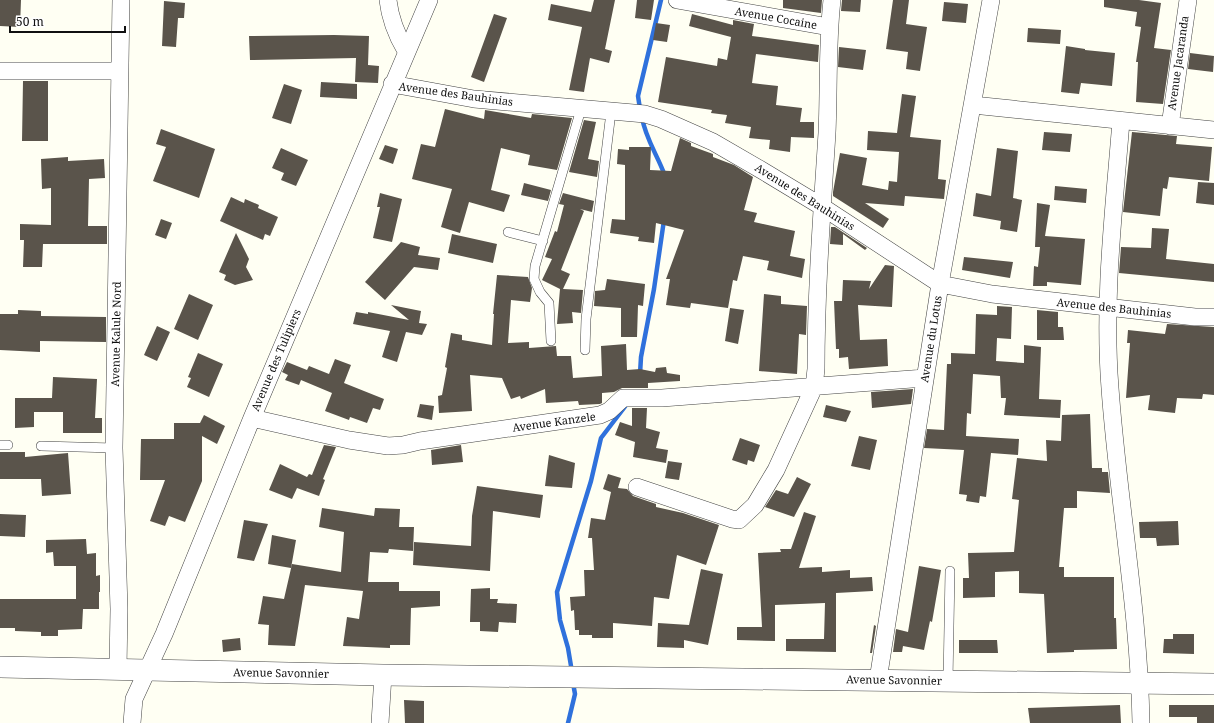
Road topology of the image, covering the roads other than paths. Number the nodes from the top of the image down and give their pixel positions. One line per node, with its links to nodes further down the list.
1 (121, 0): 11 (street, Avenue Kalule Nord)
2 (388, 0): 9 (street)
3 (428, 0): 9 (street, Avenue des Tulipiers)
4 (677, 0): 8 (street, Avenue Cocaine)
5 (832, 0): 8 (street)
6 (991, 0): 13 (street, Avenue du Lotus)
7 (1188, 0): 17 (street, Avenue Jacaranda)
8 (829, 27): 19 (street)
9 (406, 51): 12 (street, Avenue des Tulipiers)
10 (0, 71): 11 (street)
11 (120, 71): 31 (street, Avenue Kalule Nord)
12 (392, 84): 14 (street, Avenue des Bauhinias); 29 (street, Avenue des Tulipiers)
13 (973, 105): 16 (street); 22 (street, Avenue du Lotus)
14 (581, 108): 15 (street, Avenue des Bauhinias); 21 (lane)
15 (618, 113): 19 (street, Avenue des Bauhinias); 26 (lane)
16 (1121, 121): 17 (street); 23 (street)
17 (1170, 126): 18 (street)
18 (1214, 130)
19 (822, 206): 22 (street, Avenue des Bauhinias); 28 (street)
20 (508, 232): 21 (lane)
21 (543, 241): 25 (lane)
22 (940, 284): 23 (street, Avenue des Bauhinias); 27 (street, Avenue du Lotus)
23 (1108, 306): 24 (street, Avenue des Bauhinias); 40 (street)
24 (1214, 317)
25 (551, 341)
26 (585, 350)
27 (925, 378): 28 (street, Avenue Kanzele); 38 (street, Avenue du Lotus)
28 (814, 387): 29 (street, Avenue Kanzele); 32 (street)
29 (252, 418): 36 (street, Avenue des Tulipiers)
30 (41, 446): 31 (lane)
31 (114, 448): 35 (street, Avenue Kalule Nord)
32 (637, 487)
33 (950, 571): 39 (lane)
34 (0, 667): 35 (street, Avenue Savonnier)
35 (118, 669): 36 (street, Avenue Savonnier)
36 (147, 670): 37 (street, Avenue Savonnier); 42 (street, Avenue des Tulipiers)
37 (383, 675): 38 (street, Avenue Savonnier); 43 (street)
38 (878, 680): 39 (street, Avenue Savonnier)
39 (948, 681): 40 (street, Avenue Savonnier)
40 (1140, 683): 41 (street, Avenue Savonnier); 44 (street)
41 (1214, 684)
42 (132, 723)
43 (380, 723)
44 (1141, 723)

